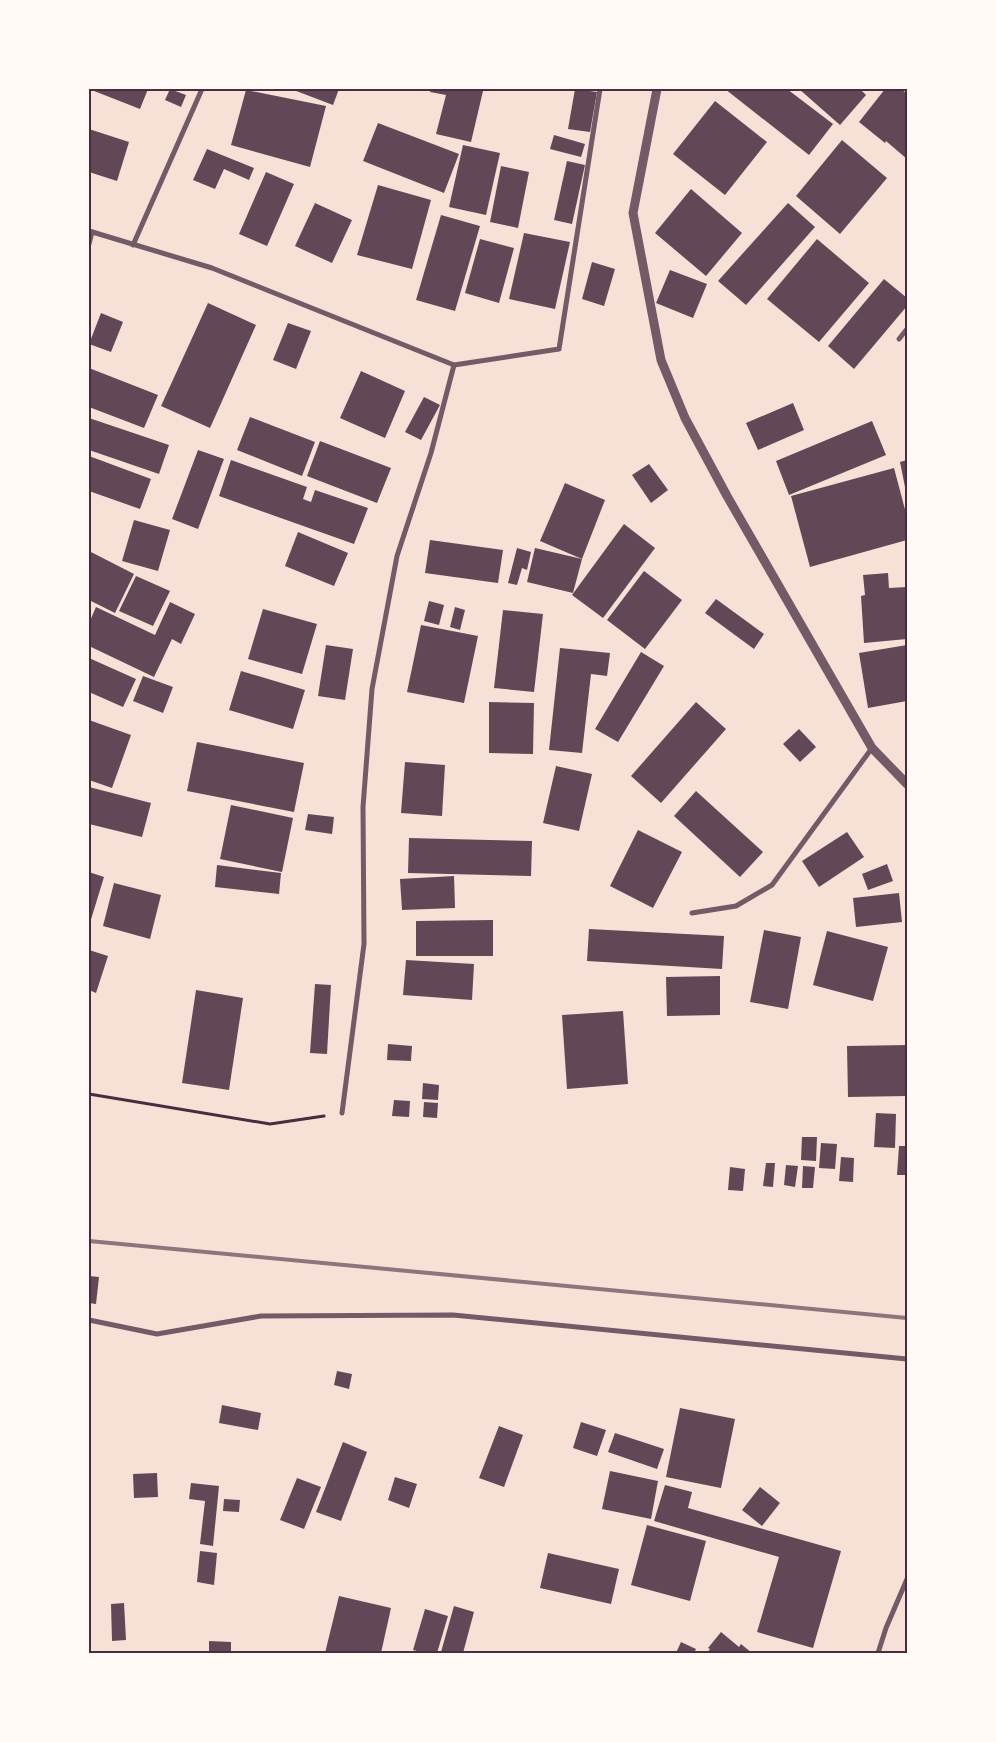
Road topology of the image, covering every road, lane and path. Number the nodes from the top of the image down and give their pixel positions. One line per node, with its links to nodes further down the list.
1 (202, 89): 6 (street)
2 (600, 89): 9 (street)
3 (657, 89): 10 (street)
4 (90, 232): 5 (street); 6 (street)
5 (89, 244)
6 (133, 245): 9 (street)
7 (907, 330): 8 (street)
8 (899, 339)
9 (454, 365): 14 (street)
10 (872, 748): 11 (street); 12 (street)
11 (907, 784)
12 (692, 913)
13 (89, 1094): 14 (path)
14 (342, 1113)
15 (89, 1320): 16 (street)
16 (907, 1359)
17 (907, 1579): 18 (street)
18 (878, 1653)

